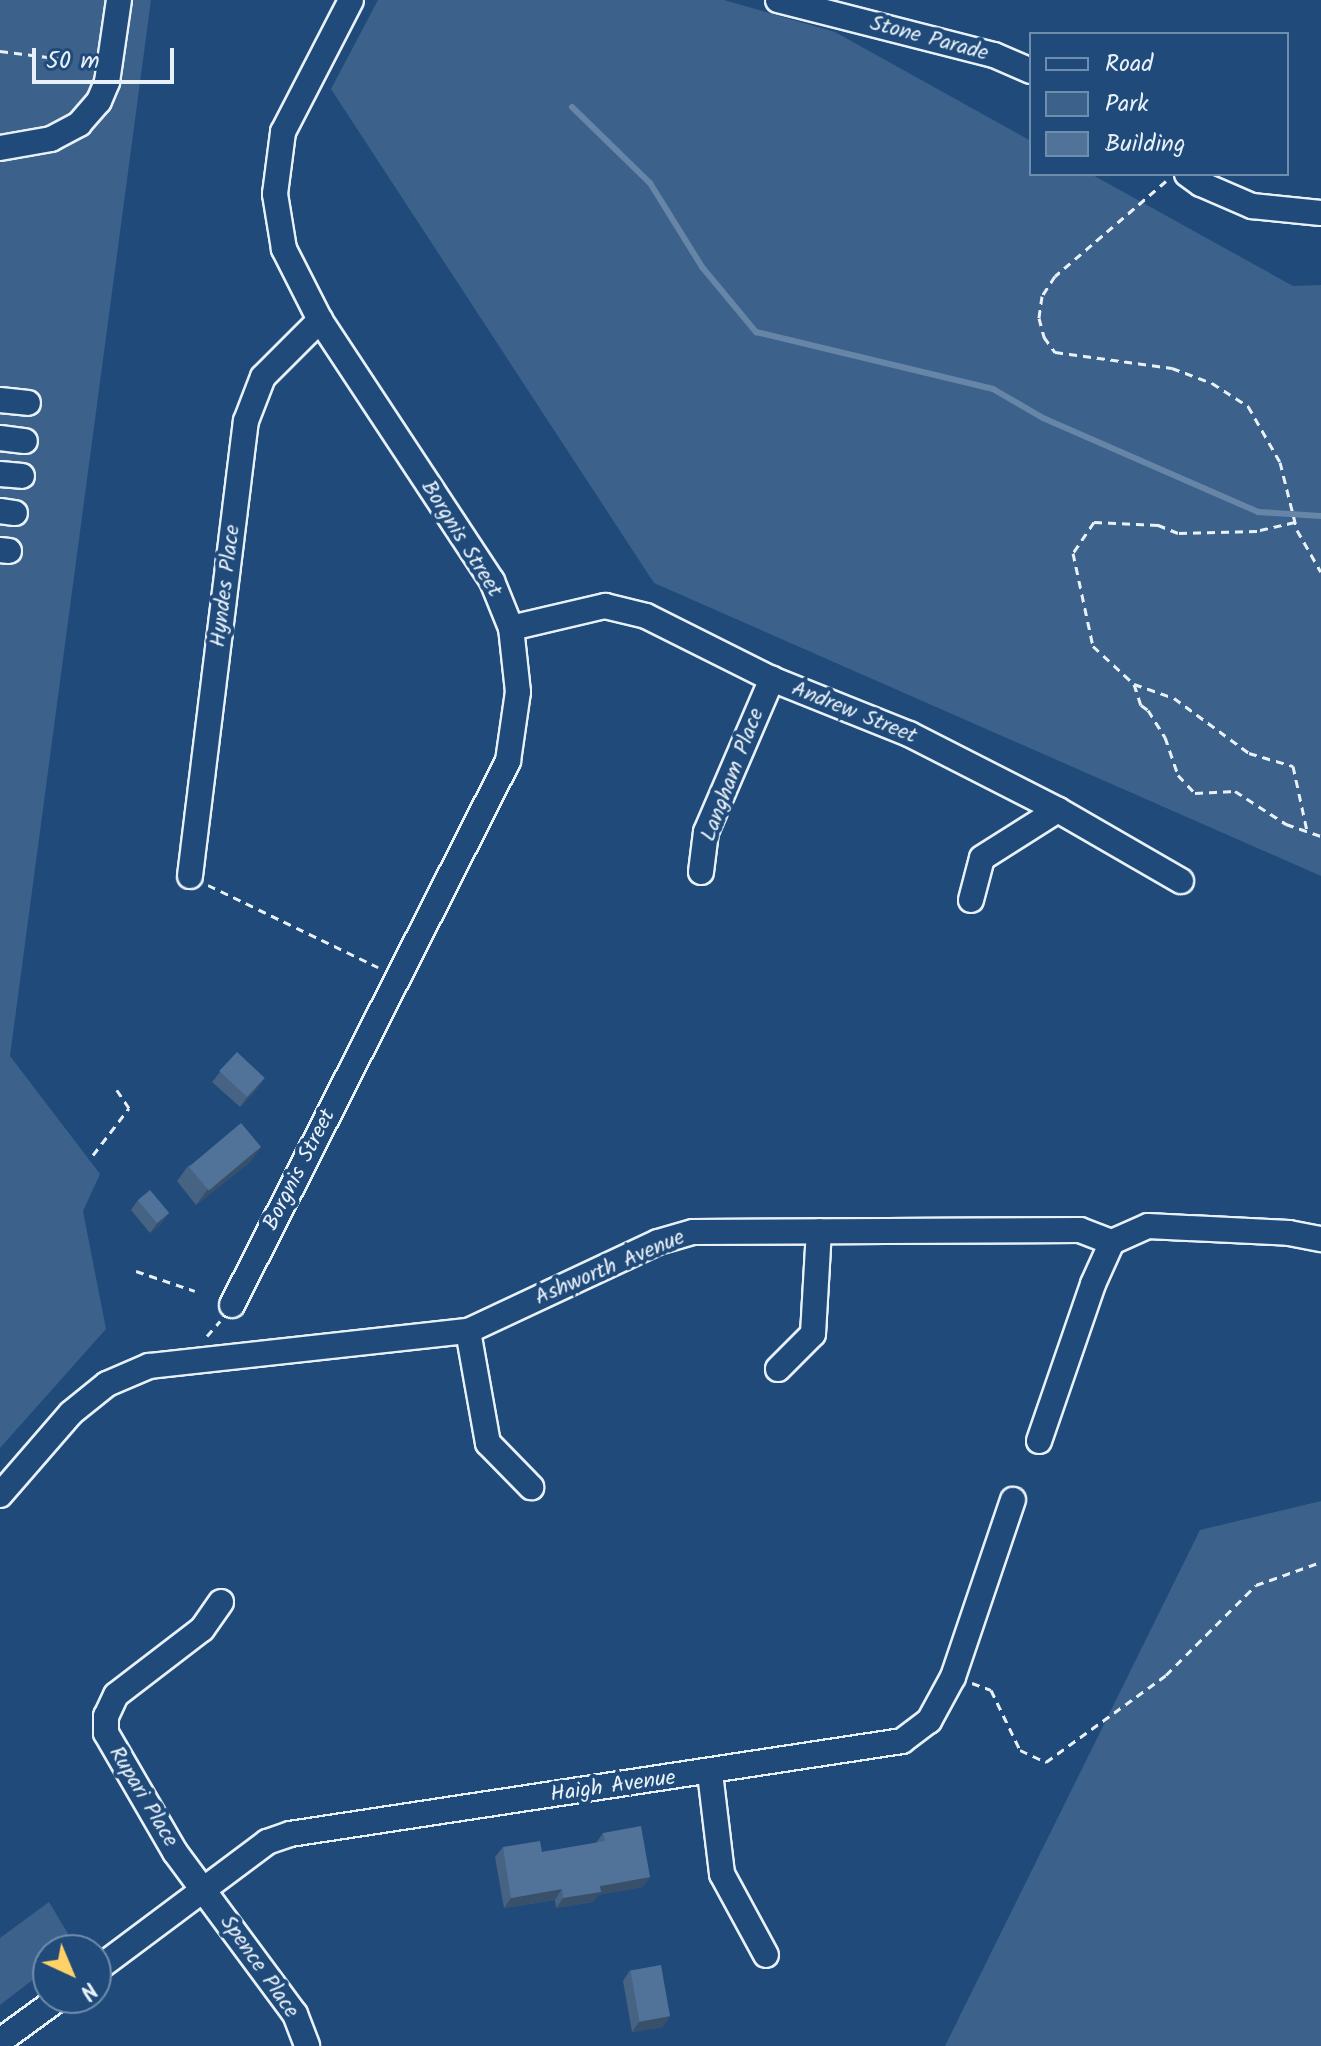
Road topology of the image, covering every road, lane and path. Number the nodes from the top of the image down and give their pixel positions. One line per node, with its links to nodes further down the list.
1 (119, 0): 7 (street)
2 (351, 0): 11 (street, Borgnis Street)
3 (778, 0): 6 (street, Stone Parade)
4 (0, 51): 5 (path)
5 (71, 60)
6 (1029, 70)
7 (0, 148)
8 (1167, 176): 16 (path)
9 (1190, 176): 10 (street)
10 (1321, 213)
11 (320, 320): 18 (street, Borgnis Street); 25 (street, Hyndes Place)
12 (0, 400): 13 (street)
13 (28, 403)
14 (0, 438): 15 (street)
15 (25, 441)
16 (1295, 522): 17 (path); 20 (path)
17 (1321, 572)
18 (511, 628): 19 (street, Andrew Street); 28 (street, Borgnis Street)
19 (772, 679): 21 (street, Andrew Street); 24 (street, Langham Place)
20 (1134, 684): 22 (path); 22 (path)
21 (1058, 810): 26 (street, Andrew Street); 27 (street)
22 (1307, 831): 23 (path)
23 (1321, 836)
24 (701, 872)
25 (190, 876): 28 (path)
26 (1181, 881)
27 (971, 900)
28 (398, 976): 36 (street, Borgnis Street)
29 (117, 1090): 30 (path)
30 (93, 1155)
31 (819, 1231): 33 (street, Ashworth Avenue); 37 (street, Ashworth Avenue); 39 (street)
32 (1321, 1239): 33 (street)
33 (1112, 1242): 40 (street)
34 (136, 1271): 35 (path)
35 (195, 1291)
36 (232, 1305): 38 (path)
37 (468, 1331): 38 (street, Ashworth Avenue); 41 (street)
38 (195, 1360): 42 (street, Ashworth Avenue)
39 (778, 1369)
40 (1039, 1441)
41 (531, 1487)
42 (0, 1495)
43 (1013, 1500): 46 (street, Haigh Avenue)
44 (1321, 1562): 46 (path)
45 (221, 1602): 48 (street, Rupari Place)
46 (953, 1677): 47 (street, Haigh Avenue)
47 (710, 1773): 48 (street, Haigh Avenue); 49 (street)
48 (204, 1891): 50 (street, Haigh Avenue); 53 (street, Spence Place)
49 (766, 1955)
50 (112, 1958)
51 (37, 2014): 52 (street)
52 (0, 2041)
53 (307, 2046)

